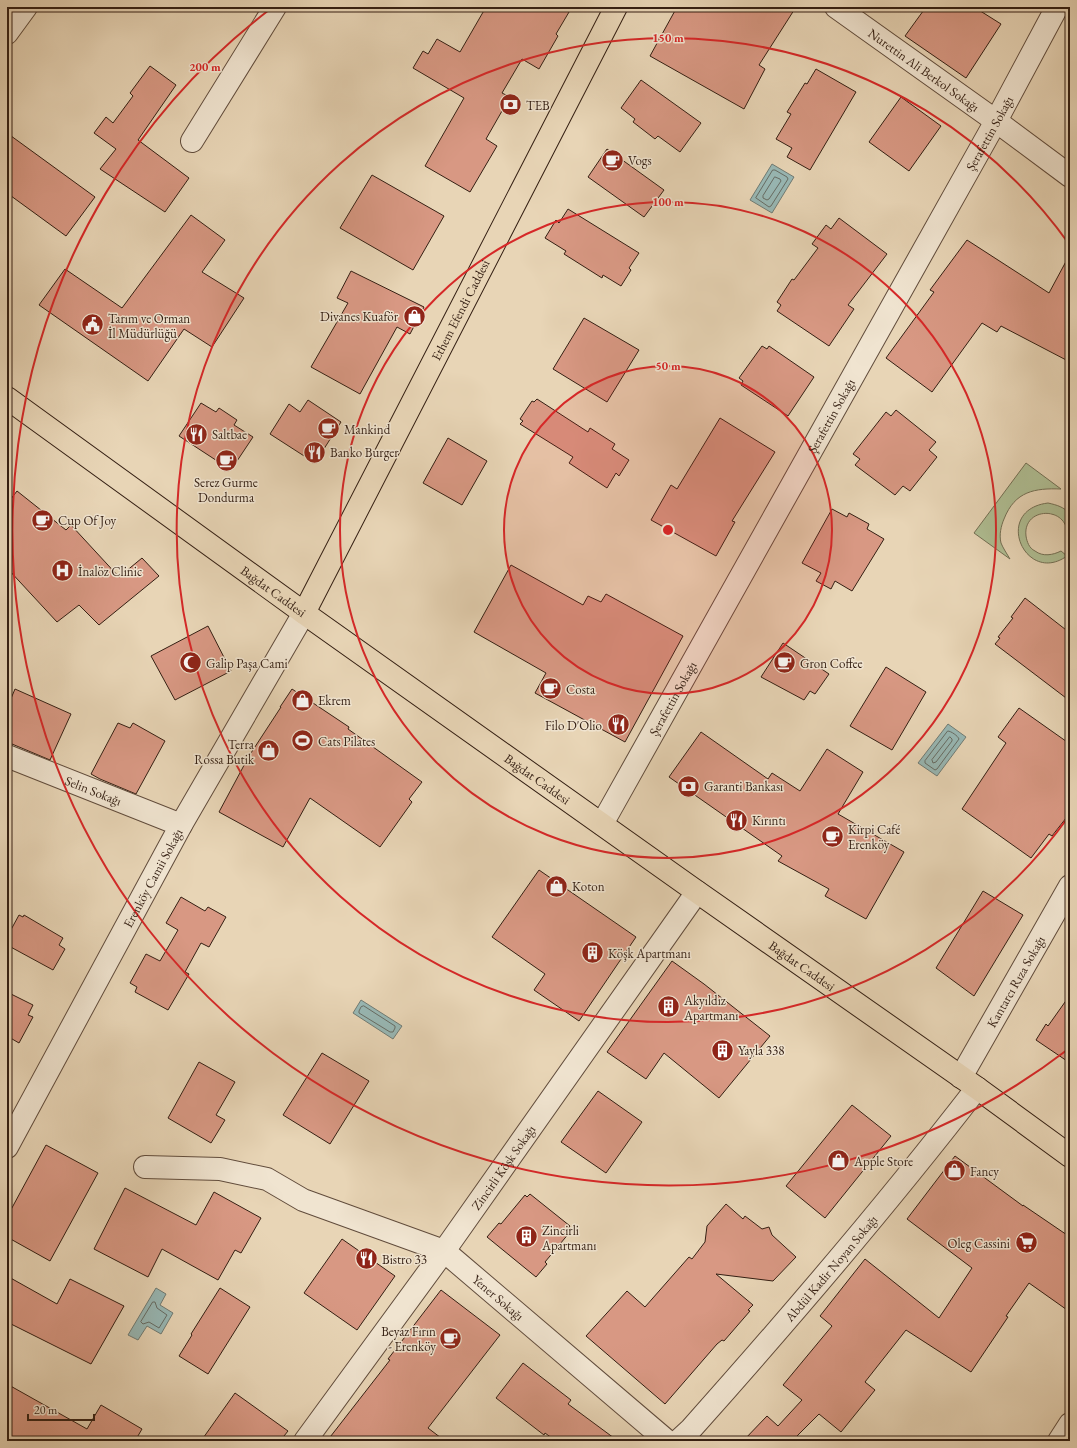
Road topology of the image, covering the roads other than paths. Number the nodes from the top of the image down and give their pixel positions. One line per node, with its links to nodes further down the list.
1 (26, 7): 6 (street)
2 (275, 7): 8 (street)
3 (616, 7): 11 (main road, Ethem Efendi Caddesi)
4 (836, 7): 7 (street, Nurettin Ali Berkol Sokağı)
5 (1057, 7): 7 (street, Şerafettin Sokağı)
6 (7, 33)
7 (996, 121): 9 (street, Nurettin Ali Berkol Sokağı); 14 (street, Şerafettin Sokağı)
8 (192, 141)
9 (1070, 176)
10 (7, 398): 11 (main road, Bağdat Caddesi)
11 (304, 612): 13 (street, Erenköy Camii Sokağı); 14 (main road, Bağdat Caddesi)
12 (7, 756): 13 (street, Selin Sokağı)
13 (181, 824): 18 (street, Erenköy Camii Sokağı)
14 (602, 824): 16 (main road, Bağdat Caddesi)
15 (1070, 886): 17 (street, Kantarcı Rıza Sokağı)
16 (697, 892): 17 (main road, Bağdat Caddesi); 21 (street, Zincirli Köşk Sokağı)
17 (969, 1083): 19 (main road, Bağdat Caddesi); 25 (street, Abdül Kadir Noyan Sokağı)
18 (7, 1147)
19 (1070, 1156)
20 (145, 1167): 21 (street, Yener Sokağı)
21 (444, 1251): 23 (street, Zincirli Köşk Sokağı); 24 (street, Yener Sokağı)
22 (1070, 1424): 26 (street)
23 (305, 1441)
24 (667, 1441)
25 (678, 1441)
26 (1059, 1441)

